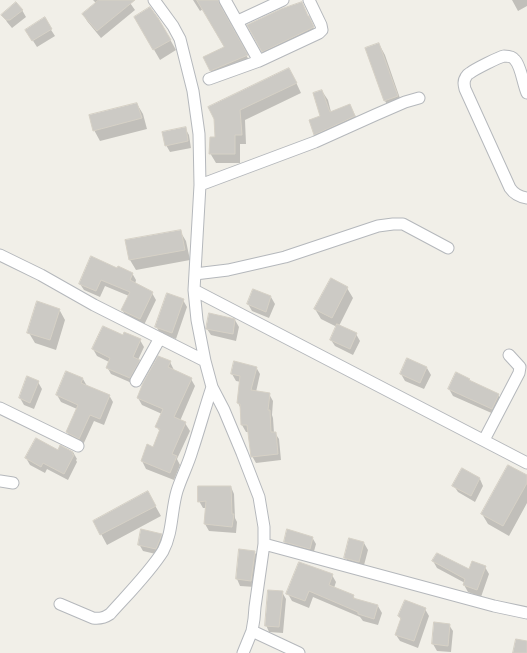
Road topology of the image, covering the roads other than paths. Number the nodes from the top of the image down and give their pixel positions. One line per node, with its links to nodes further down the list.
1 (154, 0): 10 (street)
2 (226, 0): 5 (street)
3 (283, 0): 5 (street)
4 (309, 0): 6 (street)
5 (238, 21): 6 (street)
6 (259, 61): 7 (street)
7 (209, 79)
8 (526, 87): 11 (street)
9 (419, 98): 10 (street)
10 (200, 185): 14 (street)
11 (527, 198)
12 (448, 248): 14 (street)
13 (0, 255): 16 (street)
14 (195, 274): 15 (street)
15 (194, 290): 18 (street); 22 (street)
16 (160, 338): 18 (street); 19 (street)
17 (509, 355): 22 (street)
18 (205, 361): 20 (street)
19 (136, 381)
20 (212, 387): 27 (street); 28 (street)
21 (0, 408): 23 (street)
22 (484, 440): 24 (street)
23 (78, 446)
24 (527, 462)
25 (0, 481): 26 (street)
26 (13, 483)
27 (264, 544): 29 (street); 30 (street)
28 (60, 604)
29 (527, 613)
30 (252, 631): 31 (street); 32 (street)
31 (243, 653)
32 (299, 653)

